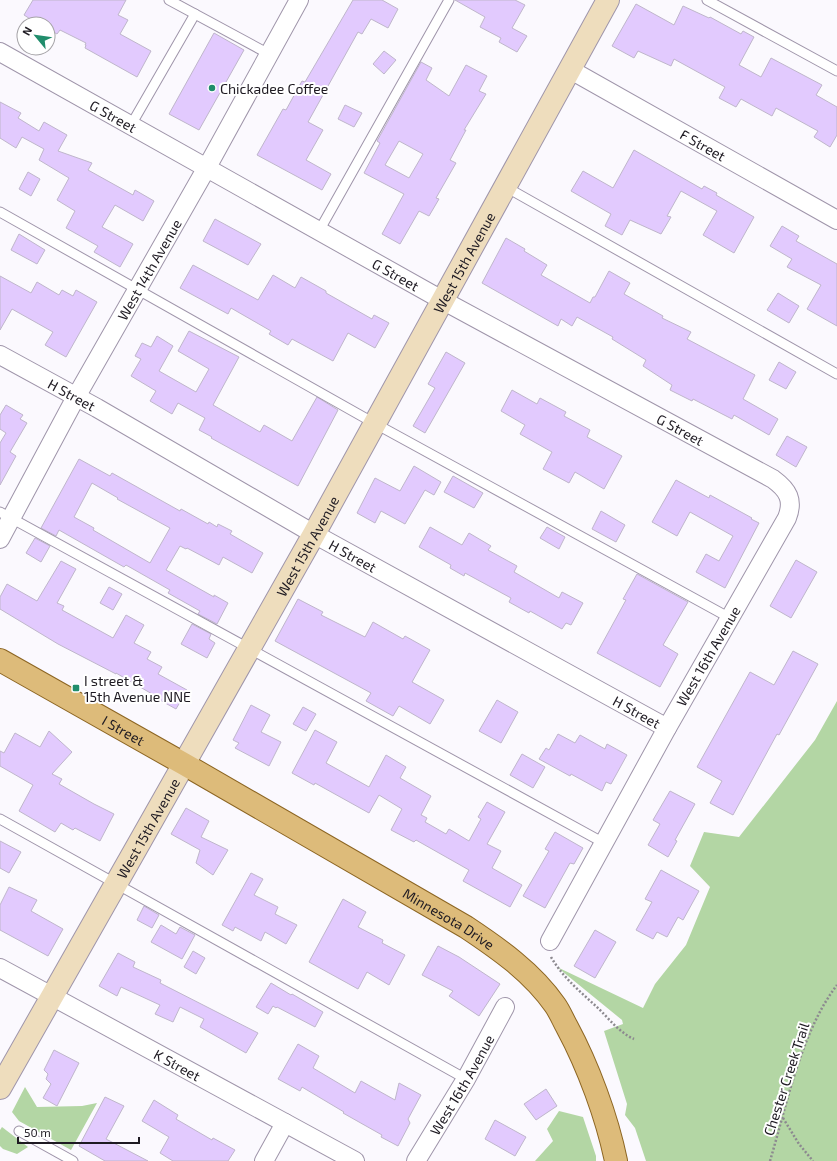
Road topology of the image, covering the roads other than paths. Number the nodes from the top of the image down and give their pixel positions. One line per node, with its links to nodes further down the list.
1 (169, 0): 6 (lane)
2 (299, 0): 8 (street, West 14th Avenue)
3 (449, 0): 16 (lane)
4 (608, 0): 9 (main road, West 15th Avenue)
5 (707, 0): 10 (lane)
6 (194, 14): 8 (lane); 11 (lane)
7 (0, 52): 11 (street, G Street)
8 (269, 54): 12 (street, West 14th Avenue)
9 (569, 69): 13 (main road, West 15th Avenue); 15 (street, F Street)
10 (837, 71)
11 (131, 125): 12 (street, G Street)
12 (206, 169): 16 (street, G Street); 17 (street, West 14th Avenue)
13 (504, 186): 18 (main road, West 15th Avenue); 20 (lane)
14 (0, 212): 17 (lane)
15 (837, 220)
16 (319, 231): 18 (street, G Street)
17 (138, 289): 21 (street, West 14th Avenue); 22 (lane)
18 (442, 300): 22 (main road, West 15th Avenue); 23 (street, G Street)
19 (0, 355): 21 (street, H Street)
20 (837, 374)
21 (76, 397): 24 (street, West 14th Avenue); 25 (street, H Street)
22 (374, 424): 25 (main road, West 15th Avenue); 27 (lane)
23 (789, 497): 27 (street, West 16th Avenue)
24 (6, 516): 26 (street, West 14th Avenue); 28 (lane)
25 (314, 534): 28 (main road, West 15th Avenue); 30 (street, H Street)
26 (0, 540)
27 (730, 618): 30 (street, West 16th Avenue)
28 (249, 650): 31 (main road, West 15th Avenue); 33 (lane)
29 (0, 660): 31 (main road, I Street)
30 (667, 728): 33 (street, West 16th Avenue)
31 (184, 764): 34 (main road, West 15th Avenue); 47 (main road, Minnesota Drive)
32 (0, 819): 34 (lane)
33 (604, 843): 35 (street, West 16th Avenue)
34 (116, 884): 37 (main road, West 15th Avenue); 39 (lane)
35 (550, 941)
36 (0, 968): 37 (street, K Street)
37 (52, 997): 40 (main road, West 15th Avenue); 41 (street, K Street)
38 (504, 1007): 39 (street, West 16th Avenue)
39 (466, 1079): 46 (street, West 16th Avenue)
40 (0, 1088)
41 (285, 1123): 44 (street); 45 (street, K Street)
42 (19, 1131): 43 (lane)
43 (73, 1161)
44 (264, 1161)
45 (355, 1161)
46 (416, 1161)
47 (616, 1161)

